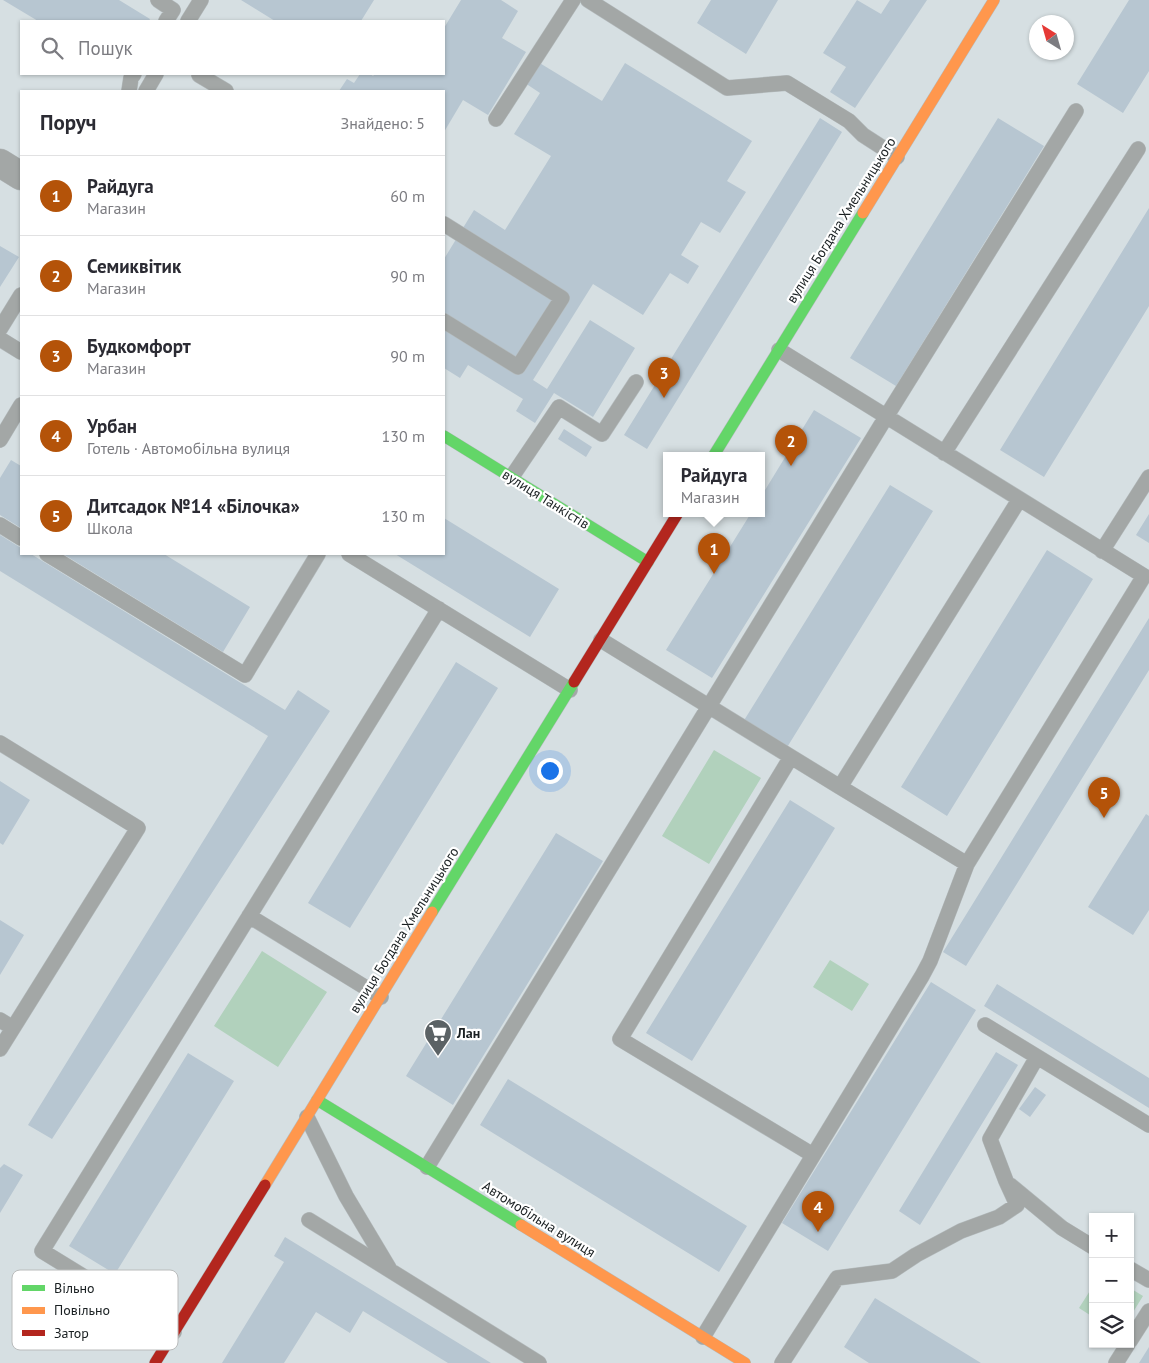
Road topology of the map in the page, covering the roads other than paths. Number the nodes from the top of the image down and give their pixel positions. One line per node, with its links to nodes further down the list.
1 (158, 0): 6 (lane)
2 (201, 0): 7 (lane)
3 (573, 0): 15 (lane)
4 (588, 0): 17 (lane)
5 (994, 0): 17 (street, вулиця Богдана Хмельницького)
6 (167, 20)
7 (189, 20)
8 (133, 75): 11 (lane)
9 (155, 75): 12 (lane)
10 (199, 75): 13 (lane)
11 (129, 90)
12 (147, 90)
13 (224, 90)
14 (1076, 111): 29 (lane)
15 (496, 120)
16 (1138, 149): 33 (lane)
17 (897, 157): 25 (street, вулиця Богдана Хмельницького)
18 (0, 163): 19 (street)
19 (20, 175)
20 (445, 225): 22 (lane)
21 (20, 297): 23 (lane)
22 (445, 322)
23 (0, 329)
24 (0, 339): 26 (lane)
25 (779, 350): 29 (lane); 32 (street, вулиця Богдана Хмельницького)
26 (20, 351)
27 (636, 382): 35 (lane)
28 (20, 407): 31 (lane)
29 (886, 417): 33 (lane); 49 (lane)
30 (445, 437): 35 (street, вулиця Танкістів)
31 (0, 440)
32 (716, 452)
33 (944, 453): 36 (lane)
34 (1149, 477): 40 (lane)
35 (511, 478): 44 (street, вулиця Танкістів)
36 (1019, 500): 40 (lane); 52 (lane)
37 (676, 517): 44 (street, вулиця Богдана Хмельницького)
38 (0, 525): 39 (lane)
39 (20, 537)
40 (1102, 551): 45 (lane)
41 (49, 555): 42 (lane)
42 (317, 555)
43 (351, 555): 46 (lane)
44 (648, 562): 47 (street, вулиця Богдана Хмельницького)
45 (1147, 578): 53 (lane)
46 (439, 609): 48 (lane); 54 (lane)
47 (601, 640): 48 (street, вулиця Богдана Хмельницького); 49 (lane)
48 (570, 690): 55 (street, вулиця Богдана Хмельницького)
49 (708, 707): 51 (lane); 65 (lane)
50 (0, 742): 58 (lane)
51 (791, 757): 52 (lane); 64 (lane)
52 (840, 787): 53 (lane)
53 (967, 864): 64 (lane)
54 (249, 916): 55 (lane); 69 (lane)
55 (380, 996): 61 (street, вулиця Богдана Хмельницького)
56 (0, 1020): 58 (lane)
57 (985, 1025): 60 (lane)
58 (13, 1028): 59 (lane)
59 (0, 1049)
60 (1037, 1057): 63 (lane); 66 (lane)
61 (317, 1100): 62 (street, вулиця Богдана Хмельницького); 65 (street, Автомобільна вулиця)
62 (307, 1117): 70 (lane); 74 (street, вулиця Богдана Хмельницького)
63 (1149, 1125)
64 (813, 1155): 76 (lane)
65 (427, 1167): 76 (street, Автомобільна вулиця)
66 (1006, 1181): 68 (lane); 82 (lane)
67 (308, 1220): 70 (lane)
68 (1089, 1245)
69 (73, 1270)
70 (390, 1271): 80 (lane)
71 (1134, 1271): 72 (lane)
72 (1149, 1280)
73 (1149, 1311): 75 (lane)
74 (178, 1326)
75 (1134, 1335)
76 (703, 1337): 81 (street, Автомобільна вулиця)
77 (1125, 1348): 83 (lane)
78 (163, 1350): 79 (street, вулиця Богдана Хмельницького)
79 (155, 1363)
80 (539, 1363)
81 (745, 1363)
82 (782, 1363)
83 (1116, 1363)

